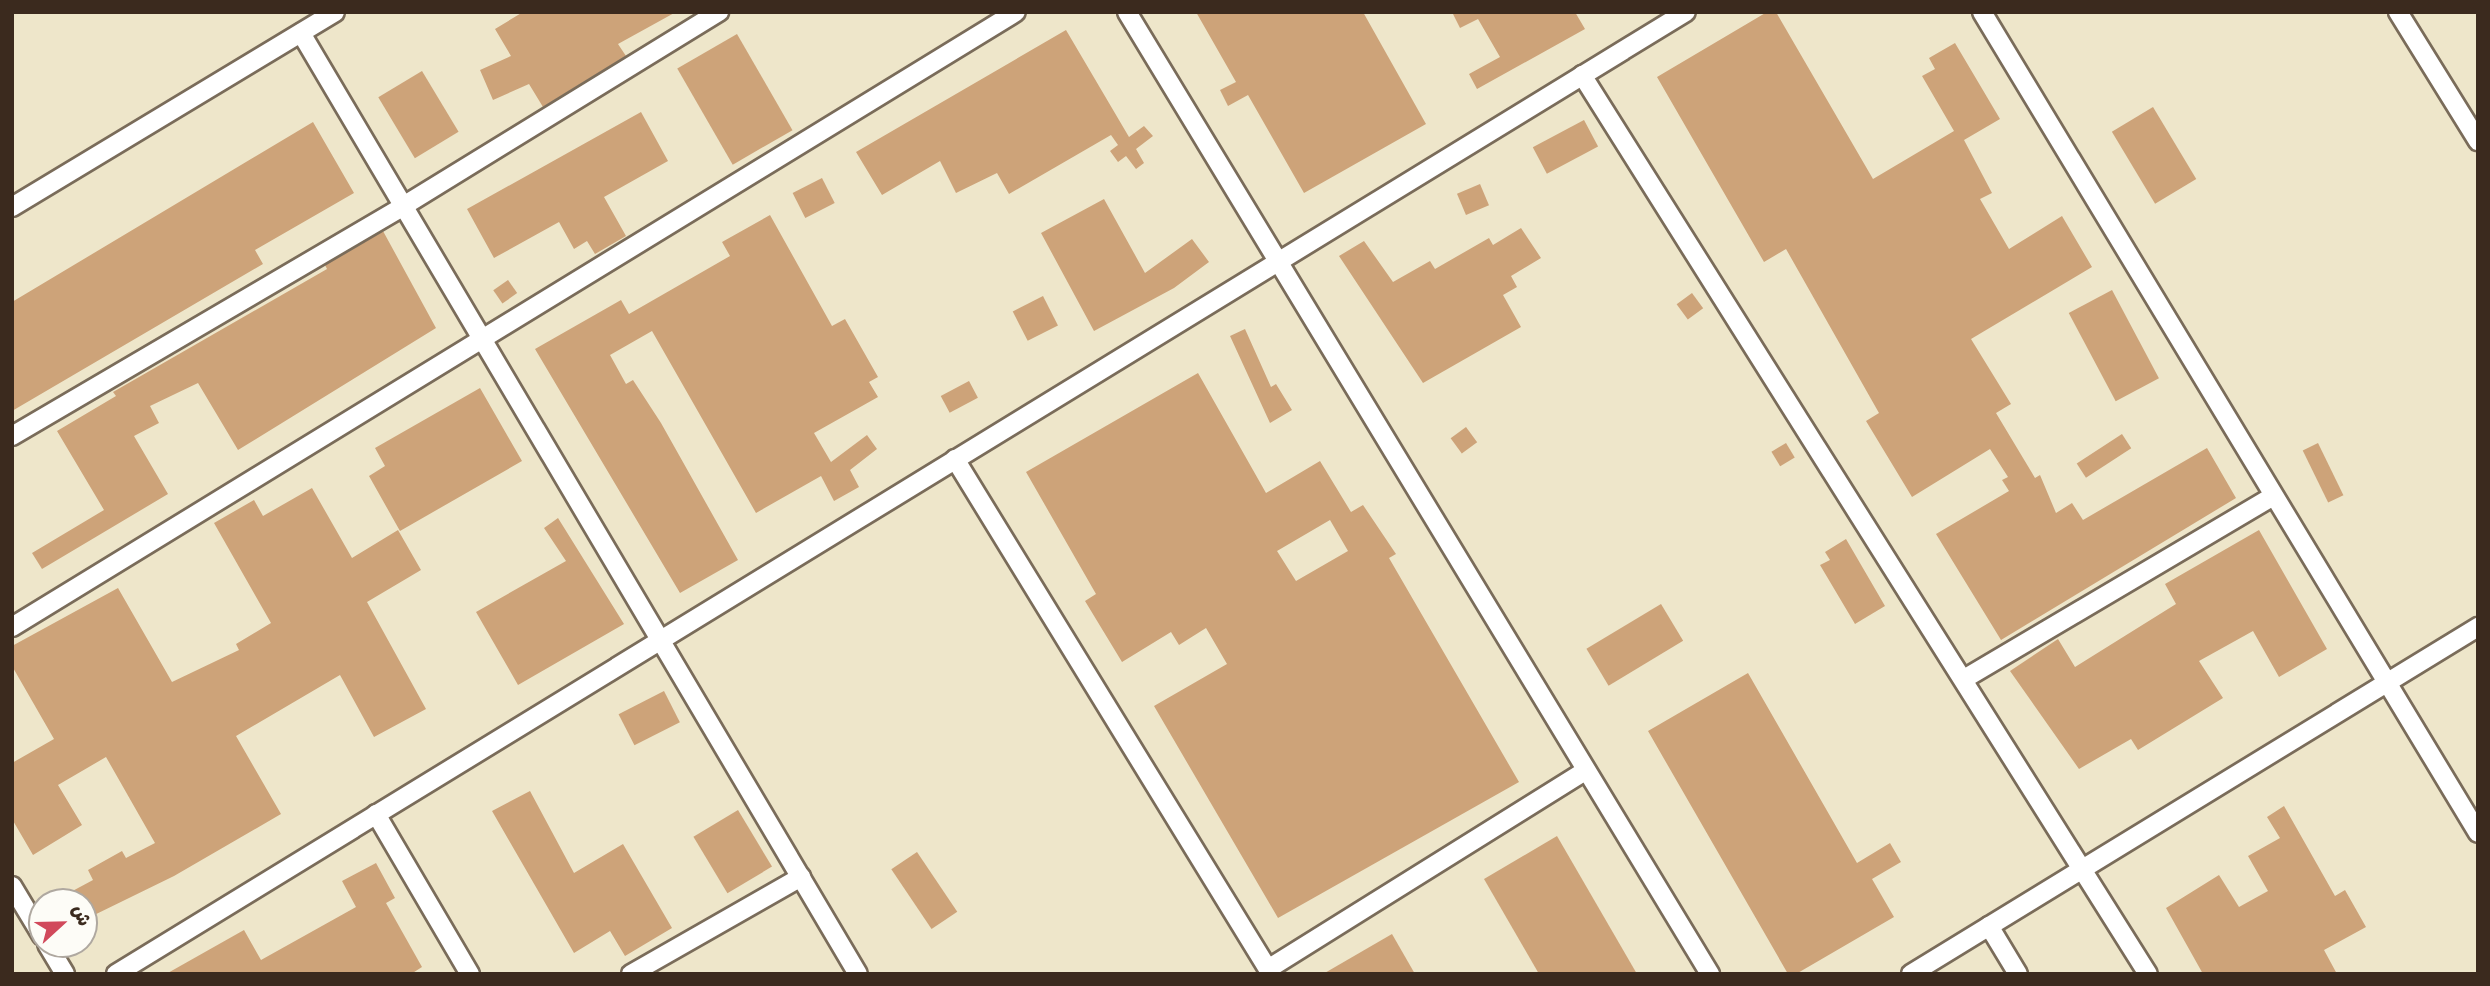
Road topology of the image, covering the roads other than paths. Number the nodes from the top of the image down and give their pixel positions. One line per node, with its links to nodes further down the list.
1 (335, 12): 8 (street)
2 (719, 12): 11 (street)
3 (1016, 12): 14 (street)
4 (1127, 12): 13 (street)
5 (1686, 12): 9 (street)
6 (1982, 12): 17 (street)
7 (2399, 12): 10 (street)
8 (301, 33): 11 (street); 12 (street)
9 (1582, 75): 13 (street); 21 (street)
10 (2478, 141)
11 (405, 205): 14 (street); 15 (street)
12 (12, 207)
13 (1276, 263): 16 (street); 23 (street)
14 (482, 337): 18 (street); 20 (street)
15 (12, 436)
16 (955, 460): 20 (street); 32 (street)
17 (2272, 497): 21 (street); 22 (street)
18 (12, 627)
19 (2478, 627): 22 (street)
20 (661, 640): 24 (street); 27 (street)
21 (1964, 679): 26 (street)
22 (2385, 684): 25 (street); 26 (street)
23 (1586, 770): 32 (street); 38 (street)
24 (376, 814): 34 (street); 35 (street)
25 (2478, 833)
26 (2083, 868): 30 (street); 41 (street)
27 (801, 877): 36 (street); 37 (street)
28 (12, 886): 29 (street)
29 (28, 913)
30 (1989, 926): 39 (street); 40 (street)
31 (55, 958): 33 (street)
32 (1269, 971)
33 (65, 974)
34 (116, 974)
35 (470, 974)
36 (631, 974)
37 (858, 974)
38 (1710, 974)
39 (1911, 974)
40 (2018, 974)
41 (2148, 974)

